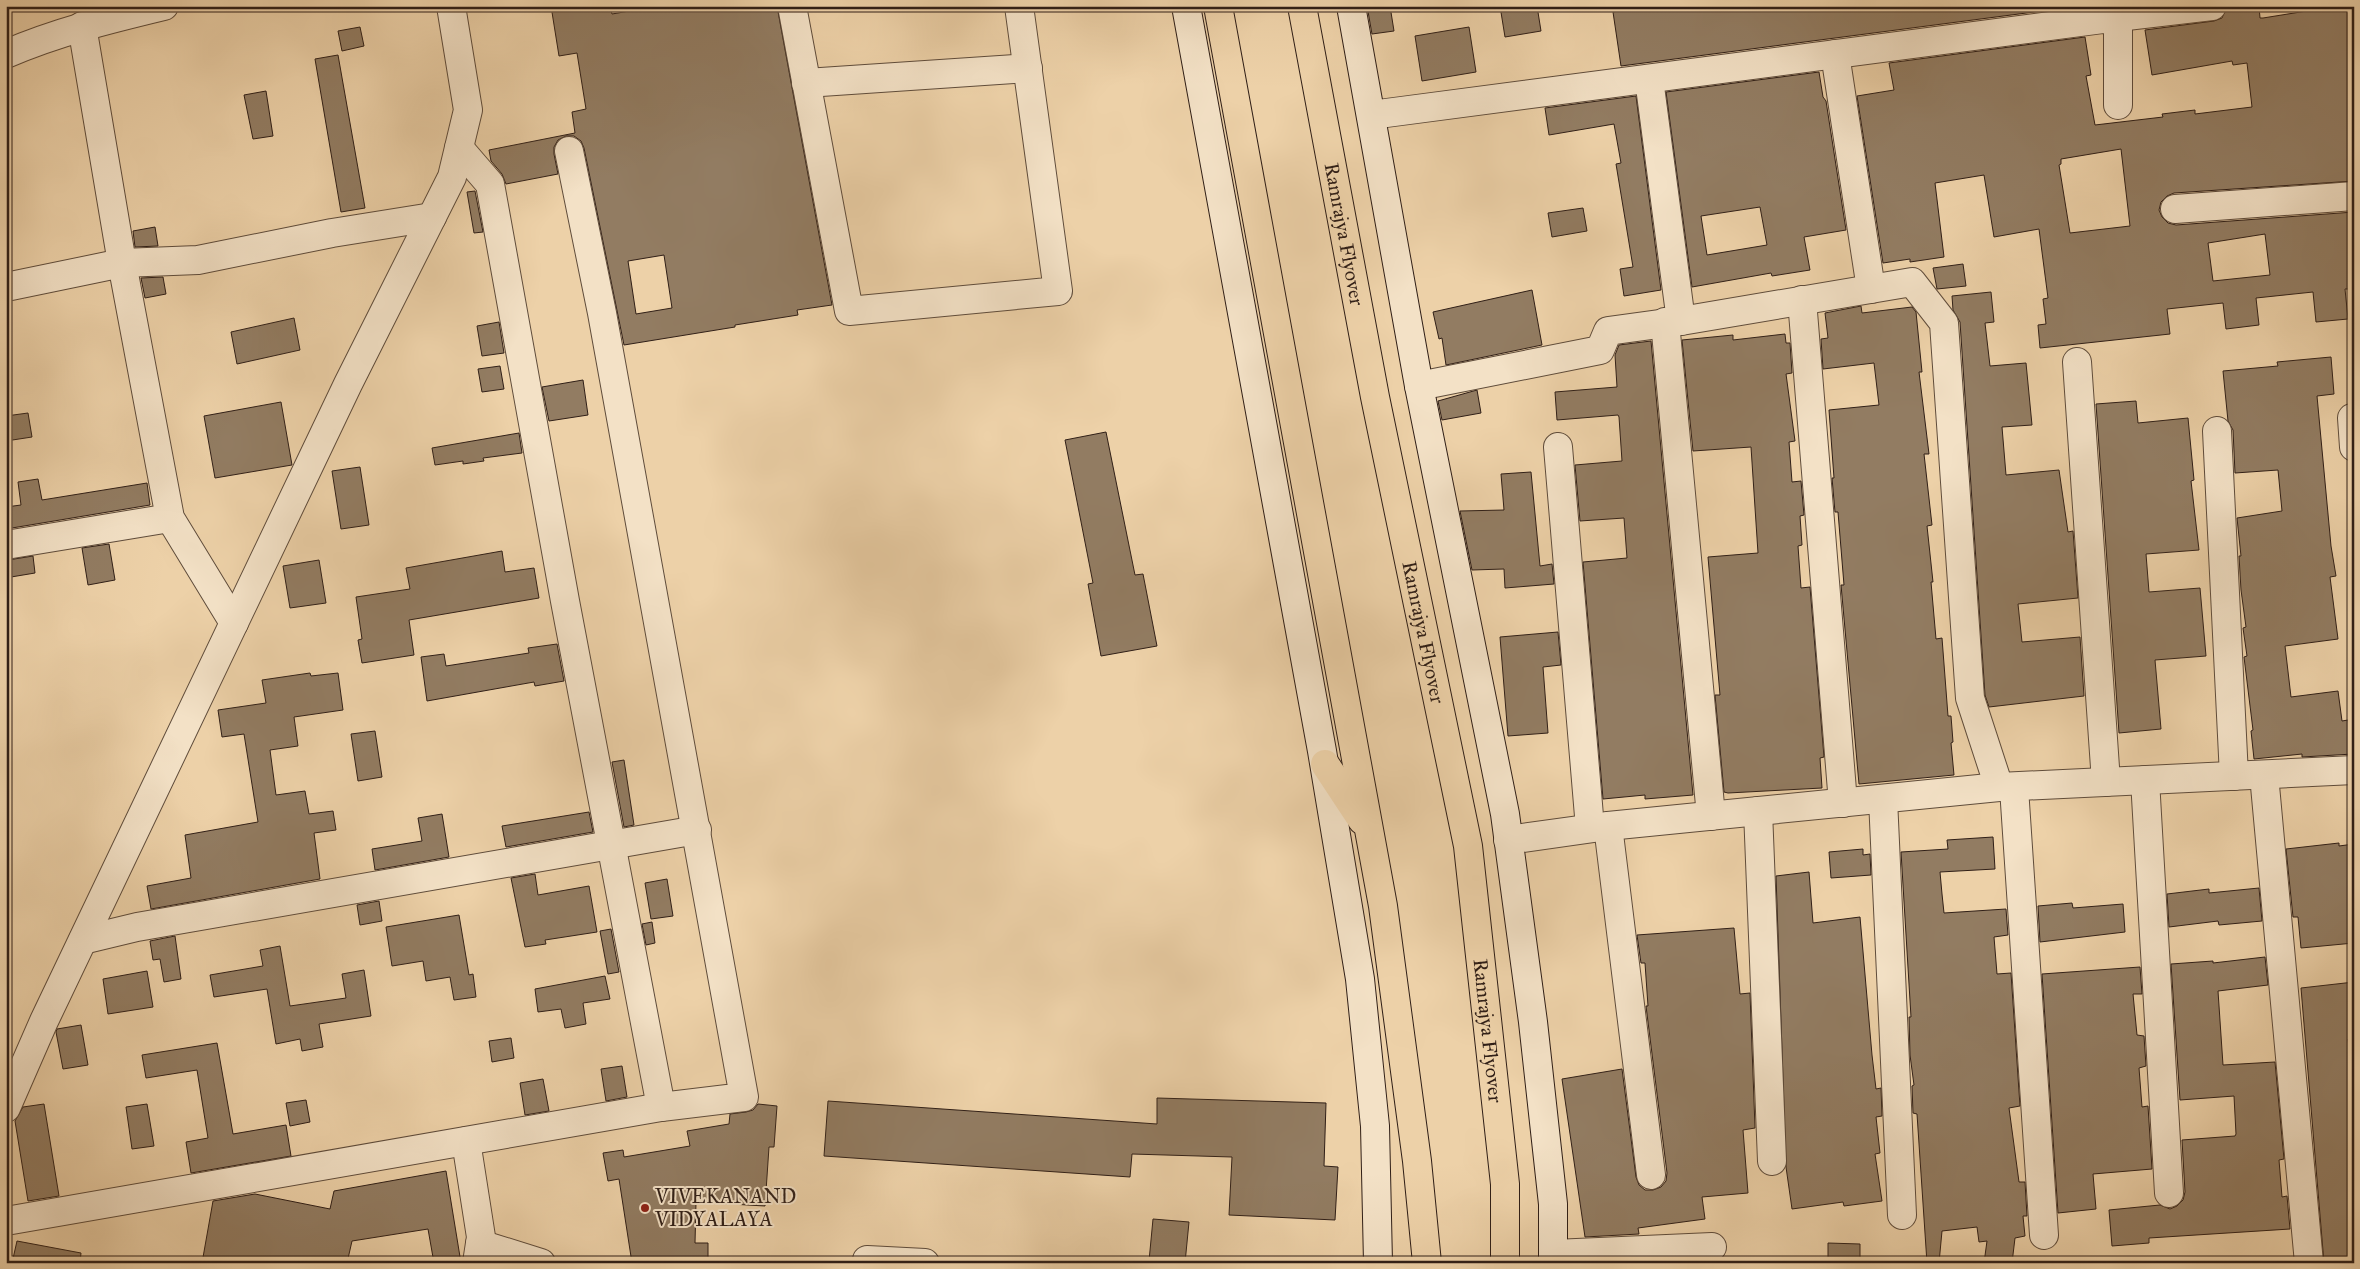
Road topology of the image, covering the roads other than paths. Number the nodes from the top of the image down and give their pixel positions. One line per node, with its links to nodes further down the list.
1 (164, 6): 11 (street)
2 (451, 6): 19 (street)
3 (792, 6): 16 (street)
4 (1019, 6): 14 (street)
5 (1186, 6): 38 (street)
6 (1218, 6): 50 (main road)
7 (1302, 6): 72 (main road, Ramrajya Flyover)
8 (1351, 6): 18 (street)
9 (2212, 6): 10 (street)
10 (2117, 11): 13 (street); 17 (street)
11 (82, 26): 12 (street); 24 (street)
12 (6, 54)
13 (1836, 54): 15 (street); 26 (street)
14 (1028, 68): 16 (street); 16 (street)
15 (1649, 78): 18 (street); 28 (street)
16 (806, 83)
17 (2118, 106)
18 (1370, 115): 30 (street)
19 (459, 148): 23 (street); 53 (street)
20 (569, 151): 51 (street)
21 (2354, 196): 22 (street)
22 (2175, 209)
23 (432, 216): 24 (street); 37 (street)
24 (122, 263): 25 (street); 35 (street)
25 (6, 287)
26 (1871, 289): 27 (street); 44 (street)
27 (1802, 300): 28 (street); 46 (street)
28 (1673, 321): 30 (street); 48 (street)
29 (2077, 362): 43 (street)
30 (1419, 386): 52 (street)
31 (2352, 418): 34 (street)
32 (2217, 430): 41 (street)
33 (1558, 447): 49 (street)
34 (2354, 447)
35 (170, 518): 36 (street); 37 (street)
36 (6, 545)
37 (234, 622): 54 (street)
38 (1325, 764): 50 (main road); 70 (street)
39 (2354, 770): 40 (street)
40 (2264, 774): 41 (street); 73 (street)
41 (2234, 776): 42 (street)
42 (2145, 780): 43 (street); 60 (street)
43 (2106, 782): 44 (street)
44 (2006, 788): 45 (street); 63 (street)
45 (1883, 799): 46 (street); 61 (street)
46 (1843, 802): 47 (street)
47 (1758, 811): 48 (street); 58 (street)
48 (1711, 816): 49 (street)
49 (1599, 827): 52 (street); 59 (street)
50 (1368, 829): 71 (main road)
51 (697, 830): 53 (street); 55 (street)
52 (1508, 840): 66 (street)
53 (611, 844): 54 (street); 55 (street)
54 (83, 940): 56 (street)
55 (661, 1107): 57 (street)
56 (6, 1108)
57 (466, 1141): 62 (street); 65 (street)
58 (1772, 1161)
59 (1651, 1175)
60 (2169, 1193)
61 (1902, 1214)
62 (6, 1222)
63 (2044, 1235)
64 (1712, 1247): 66 (street)
65 (479, 1254): 68 (street)
66 (1553, 1255)
67 (867, 1260): 69 (street)
68 (541, 1263)
69 (925, 1263)
70 (1378, 1263)
71 (1427, 1263)
72 (1505, 1263)
73 (2309, 1263)

